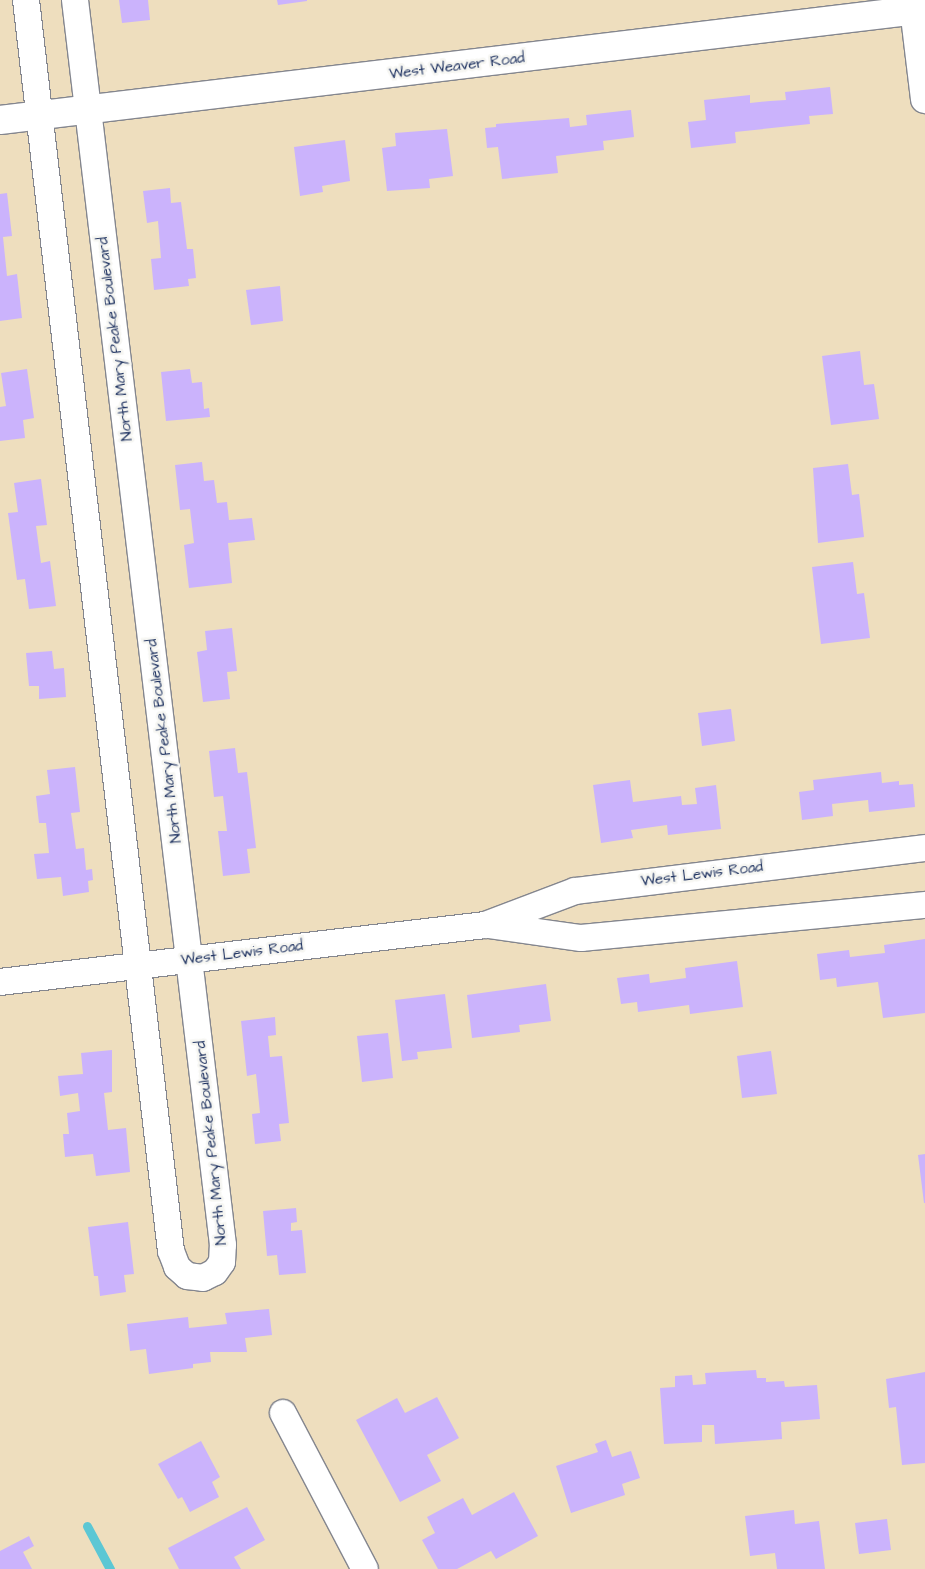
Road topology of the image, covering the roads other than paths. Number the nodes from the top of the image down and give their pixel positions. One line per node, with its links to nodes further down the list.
1 (26, 0): 6 (street, North Mary Peake Boulevard)
2 (74, 0): 5 (street, North Mary Peake Boulevard)
3 (918, 7): 4 (street); 5 (street, West Weaver Road)
4 (925, 99)
5 (87, 111): 6 (street, West Weaver Road); 11 (street, North Mary Peake Boulevard)
6 (40, 116): 7 (street, West Weaver Road); 12 (street, North Mary Peake Boulevard)
7 (0, 120)
8 (925, 848): 10 (street, West Lewis Road)
9 (925, 905): 10 (street, West Lewis Road)
10 (485, 925): 11 (street, West Lewis Road)
11 (190, 959): 12 (street, West Lewis Road); 12 (street, North Mary Peake Boulevard)
12 (140, 965): 13 (street, West Lewis Road)
13 (0, 982)
14 (283, 1413): 15 (street)
15 (365, 1569)

